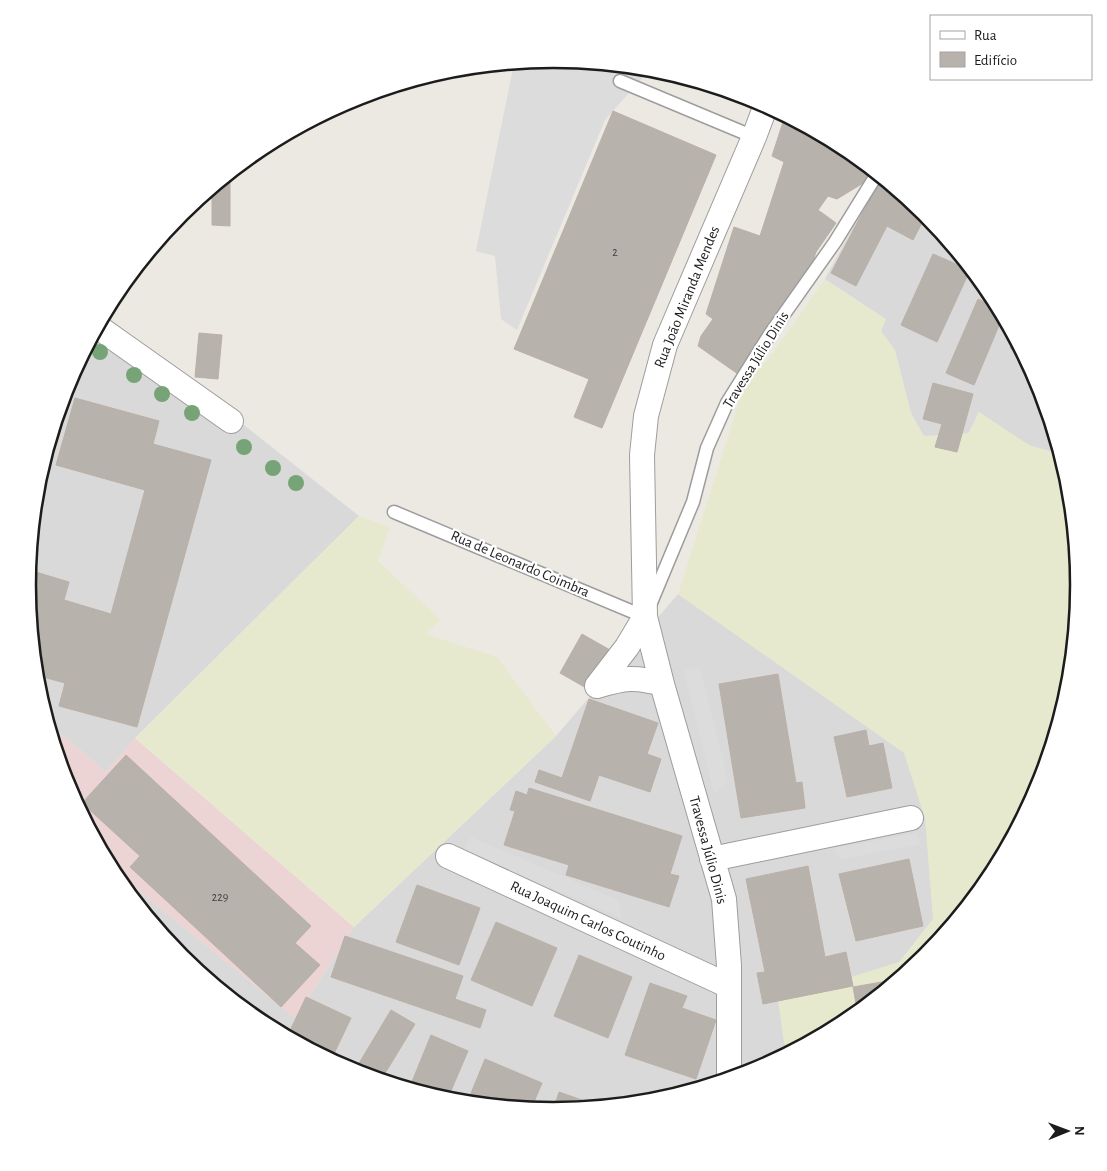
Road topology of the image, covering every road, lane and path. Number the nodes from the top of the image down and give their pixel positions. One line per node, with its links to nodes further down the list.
1 (620, 82): 3 (lane)
2 (763, 113): 3 (street, Rua João Miranda Mendes)
3 (754, 137): 8 (street, Rua João Miranda Mendes)
4 (874, 180): 8 (lane, Travessa Júlio Dinis)
5 (103, 332): 6 (street)
6 (230, 421)
7 (394, 512): 8 (lane, Rua de Leonardo Coimbra)
8 (645, 617): 9 (street, Travessa Júlio Dinis); 9 (street, Travessa Júlio Dinis)
9 (662, 684): 12 (street, Travessa Júlio Dinis)
10 (911, 818): 12 (street)
11 (448, 856): 13 (street, Rua Joaquim Carlos Coutinho)
12 (712, 859): 13 (street, Travessa Júlio Dinis)
13 (728, 986): 14 (street, Travessa Júlio Dinis)
14 (729, 1072)

